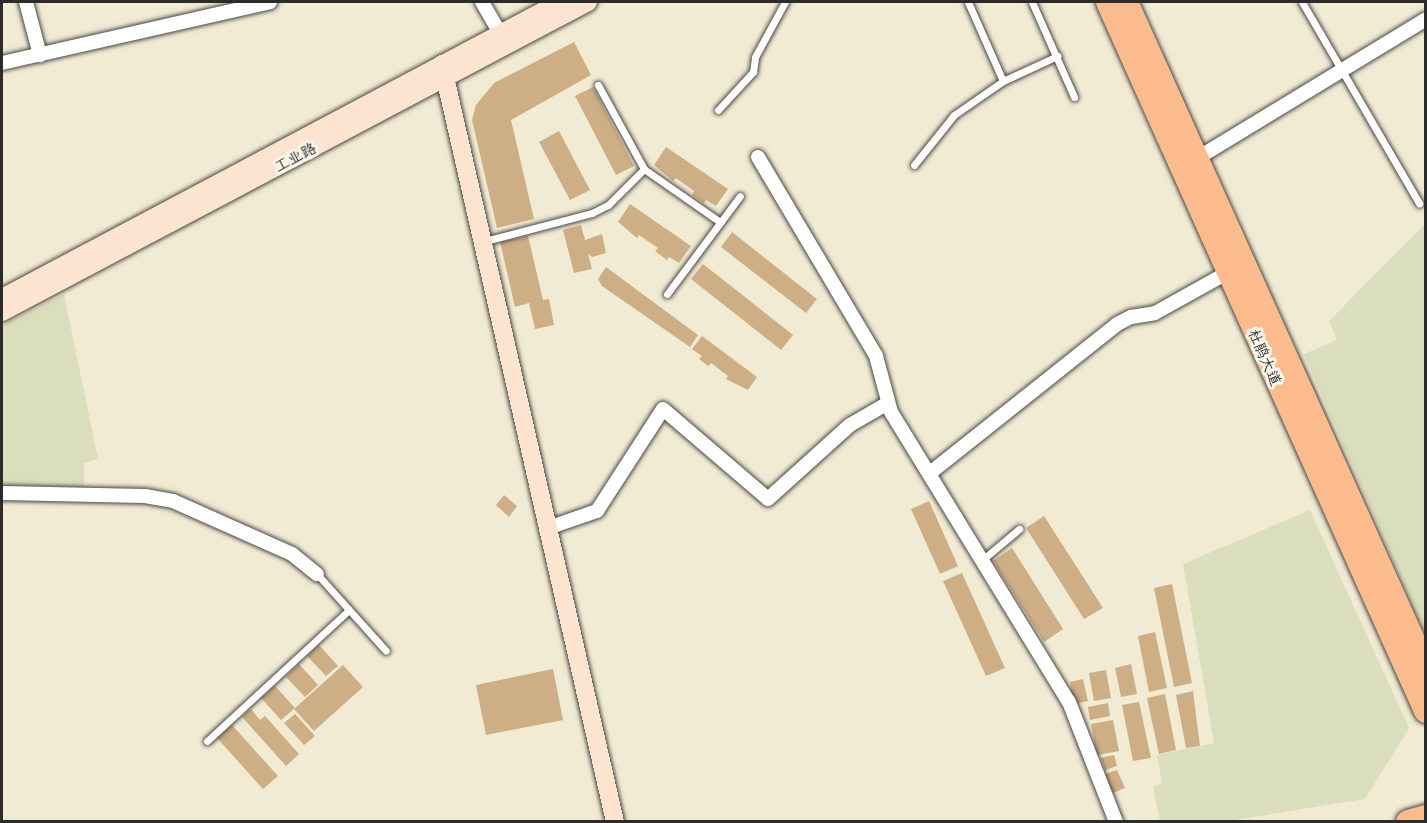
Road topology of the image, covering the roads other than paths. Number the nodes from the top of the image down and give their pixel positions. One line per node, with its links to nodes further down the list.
1 (26, 2): 14 (street)
2 (270, 2): 14 (street)
3 (482, 2): 13 (street)
4 (560, 2): 13 (main road, 工业路)
5 (588, 2): 17 (main road, 工业路)
6 (785, 2): 22 (lane)
7 (968, 2): 19 (lane)
8 (1032, 2): 15 (lane)
9 (1108, 2): 31 (highway, 杜鹃大道)
10 (1126, 2): 24 (highway, 杜鹃大道)
11 (1302, 2): 18 (lane)
12 (1425, 19): 18 (street)
13 (500, 33): 17 (main road, 工业路)
14 (40, 55): 16 (street)
15 (1056, 56): 19 (lane); 21 (lane)
16 (2, 63)
17 (443, 71): 30 (main road); 33 (main road, 工业路); 34 (main road, 工业路)
18 (1341, 71): 24 (street); 28 (lane)
19 (1003, 81): 25 (lane)
20 (598, 85): 26 (lane)
21 (1074, 97)
22 (718, 110)
23 (758, 157): 35 (street)
24 (1196, 159): 44 (highway, 杜鹃大道)
25 (914, 165)
26 (644, 169): 29 (lane); 30 (lane)
27 (740, 196): 29 (lane)
28 (1419, 203)
29 (720, 222): 32 (lane)
30 (482, 242): 38 (main road)
31 (1227, 273): 36 (street); 45 (highway, 杜鹃大道)
32 (667, 294)
33 (2, 298)
34 (2, 312)
35 (888, 403): 36 (street); 38 (street)
36 (930, 473): 40 (street)
37 (2, 493): 41 (street)
38 (548, 528): 48 (main road)
39 (1020, 529): 40 (lane)
40 (981, 561): 49 (street)
41 (317, 574): 42 (lane)
42 (348, 611): 43 (lane); 46 (lane)
43 (386, 651)
44 (1425, 669)
45 (1425, 711)
46 (207, 741)
47 (1425, 817): 50 (highway)
48 (615, 822)
49 (1116, 822)
50 (1408, 822)

